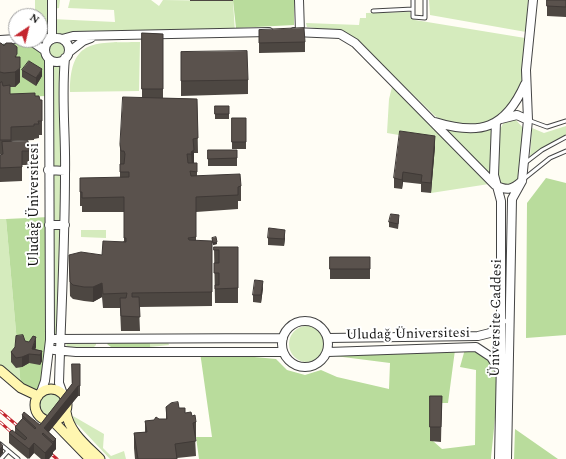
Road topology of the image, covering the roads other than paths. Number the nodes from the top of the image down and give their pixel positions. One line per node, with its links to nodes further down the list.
1 (52, 0): 11 (street)
2 (299, 0): 8 (street)
3 (413, 0): 6 (lane)
4 (424, 0): 6 (lane)
5 (533, 0): 17 (street)
6 (413, 9): 7 (lane)
7 (373, 11)
8 (300, 32): 9 (street); 21 (street)
9 (97, 36): 12 (street); 15 (street)
10 (48, 38): 11 (street)
11 (52, 39): 12 (street); 14 (street)
12 (62, 39): 15 (street, Uludağ Üniversitesi)
13 (41, 48): 14 (street)
14 (44, 50): 16 (street, Uludağ Üniversitesi)
15 (67, 55): 16 (street); 26 (street, Uludağ Üniversitesi)
16 (49, 59): 25 (street, Uludağ Üniversitesi)
17 (526, 82): 18 (street); 20 (street)
18 (528, 120): 19 (lane); 20 (street); 24 (street)
19 (566, 120)
20 (499, 121): 21 (street); 28 (street)
21 (434, 122): 28 (street)
22 (566, 137): 24 (lane)
23 (565, 150): 27 (lane)
24 (522, 165): 27 (street)
25 (48, 170): 26 (street); 29 (street, Uludağ Üniversitesi)
26 (66, 171): 30 (street, Uludağ Üniversitesi)
27 (522, 181): 28 (street); 62 (street, Üniversite Caddesi)
28 (495, 185): 31 (street, Üniversite Caddesi)
29 (49, 225): 30 (street); 38 (street, Uludağ Üniversitesi)
30 (65, 225): 35 (street, Uludağ Üniversitesi)
31 (502, 321): 34 (street, Uludağ Üniversitesi); 47 (street, Üniversite Caddesi)
32 (229, 338): 33 (street); 37 (street); 41 (street)
33 (283, 338): 34 (street); 44 (street)
34 (328, 338): 45 (street)
35 (60, 339): 36 (street); 38 (street); 40 (street, Uludağ Üniversitesi)
36 (104, 339): 37 (street); 42 (street)
37 (173, 339): 43 (street)
38 (50, 340): 39 (street, Uludağ Üniversitesi)
39 (50, 350): 40 (street); 49 (street, Uludağ Üniversitesi)
40 (60, 350): 42 (street); 50 (street, Uludağ Üniversitesi)
41 (230, 351): 43 (street); 44 (street)
42 (104, 352): 43 (street)
43 (174, 352)
44 (283, 352): 45 (street)
45 (328, 352): 47 (street, Uludağ Üniversitesi)
46 (0, 370): 48 (main road)
47 (501, 373): 61 (street, Üniversite Caddesi)
48 (21, 388): 49 (main road); 51 (main road)
49 (40, 394): 50 (main road); 51 (main road)
50 (63, 394): 52 (main road)
51 (36, 410): 53 (main road)
52 (66, 412): 53 (main road); 60 (main road)
53 (53, 421): 59 (main road)
54 (0, 444): 55 (lane)
55 (8, 451): 56 (lane); 57 (lane)
56 (13, 458): 58 (lane)
57 (1, 459)
58 (18, 459)
59 (90, 459)
60 (100, 459)
61 (499, 459)
62 (507, 459)

